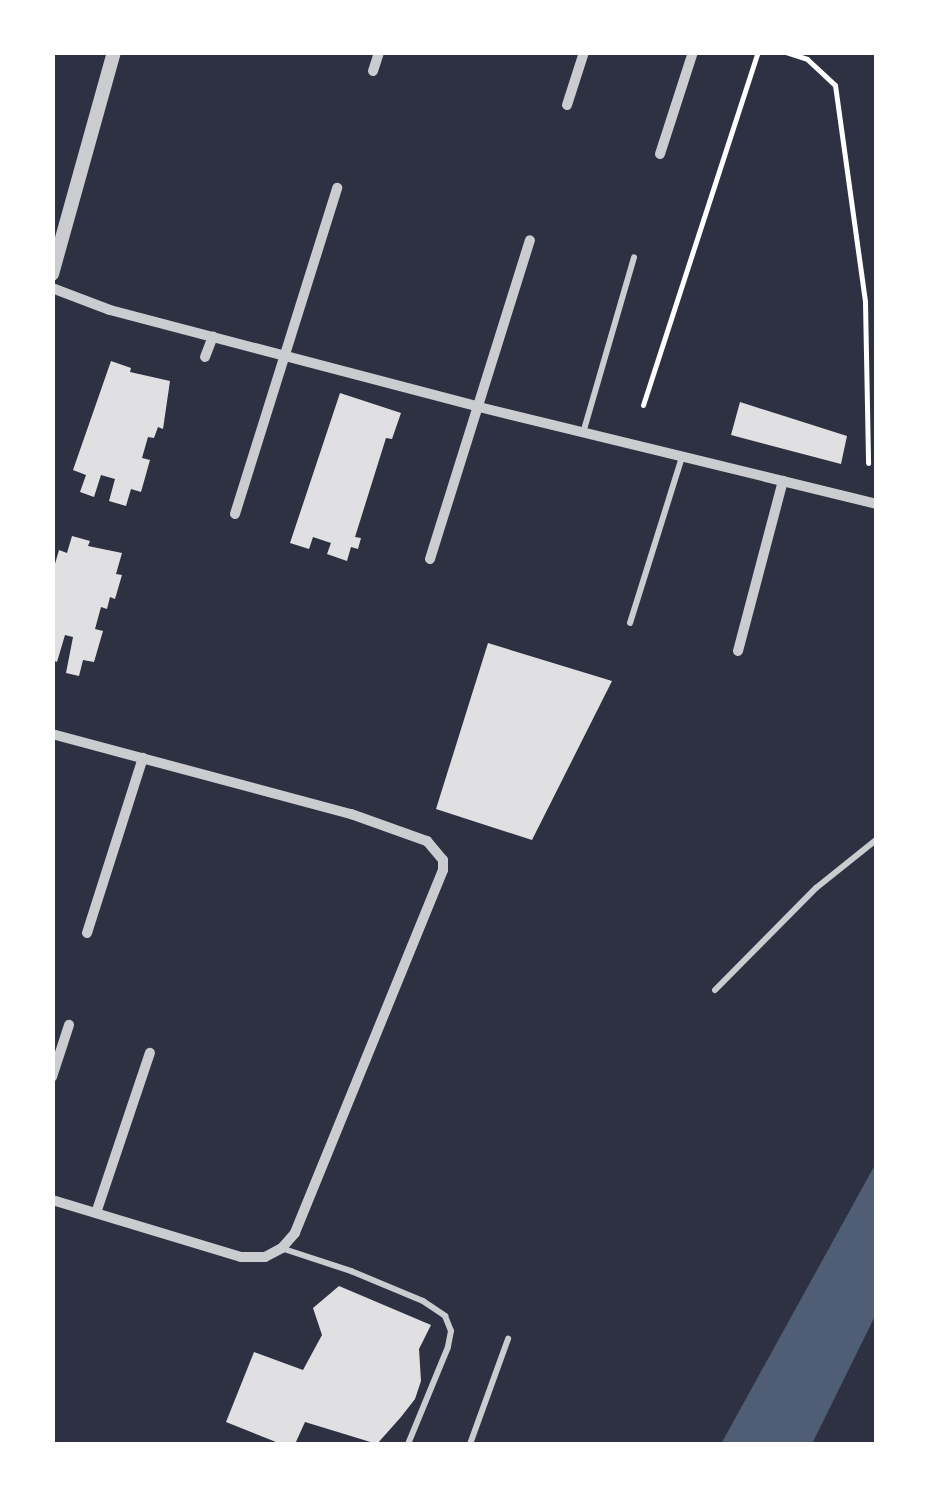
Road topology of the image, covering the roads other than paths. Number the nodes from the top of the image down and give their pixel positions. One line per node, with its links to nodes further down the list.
1 (114, 52): 11 (street)
2 (379, 52): 5 (street)
3 (584, 52): 6 (street)
4 (692, 52): 7 (street)
5 (374, 70)
6 (567, 105)
7 (660, 154)
8 (337, 188): 14 (street)
9 (530, 240): 16 (street)
10 (634, 257): 17 (lane)
11 (52, 274)
12 (52, 288): 13 (street)
13 (212, 336): 14 (street); 15 (street)
14 (285, 354): 16 (street); 21 (street)
15 (205, 357)
16 (479, 407): 17 (street); 22 (street)
17 (584, 433): 18 (street)
18 (682, 457): 19 (street); 23 (lane)
19 (783, 481): 20 (street); 24 (street)
20 (876, 504)
21 (235, 514)
22 (430, 559)
23 (630, 623)
24 (738, 651)
25 (52, 734): 26 (street)
26 (143, 758): 28 (street); 35 (street)
27 (876, 840): 29 (lane)
28 (86, 933)
29 (715, 990)
30 (70, 1025): 32 (street)
31 (150, 1053): 34 (street)
32 (52, 1077)
33 (52, 1200): 34 (street)
34 (96, 1213): 35 (street)
35 (282, 1248): 37 (lane)
36 (508, 1339): 38 (lane)
37 (408, 1444)
38 (470, 1444)

